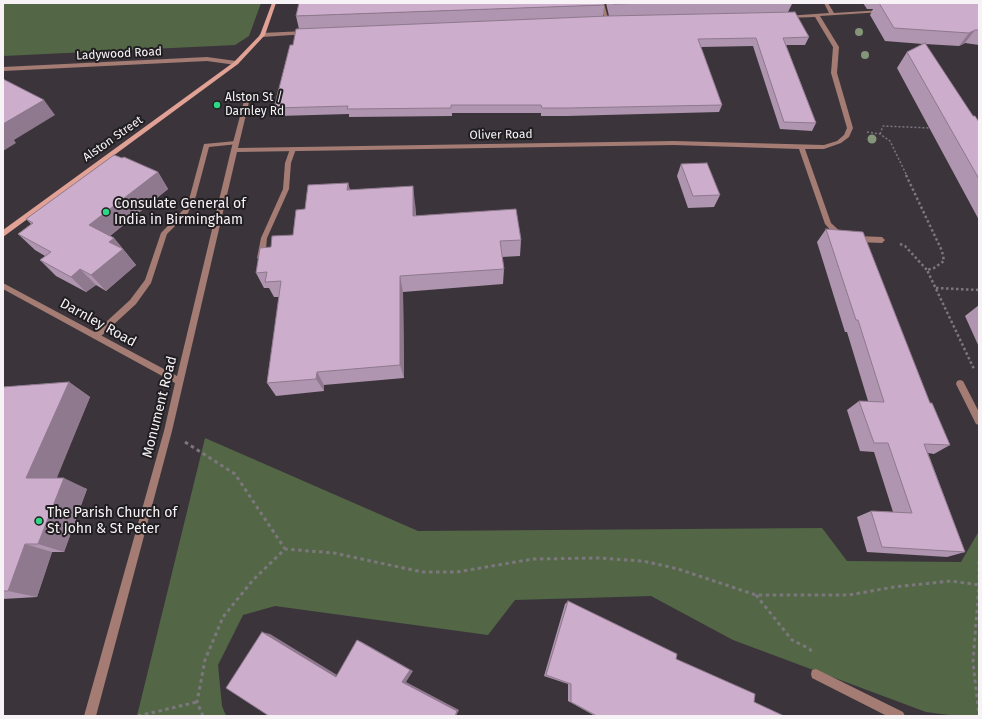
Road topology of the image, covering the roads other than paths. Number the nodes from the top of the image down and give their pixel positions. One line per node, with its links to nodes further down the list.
1 (274, 3): 12 (main road)
2 (602, 3): 10 (street)
3 (826, 3): 5 (street)
4 (887, 11): 5 (street)
5 (833, 15): 6 (street)
6 (817, 16): 7 (street); 17 (street, Oliver Road)
7 (778, 17)
8 (615, 20): 10 (street)
9 (599, 21): 10 (street)
10 (607, 21)
11 (312, 33): 12 (street)
12 (262, 36): 13 (main road)
13 (236, 63): 14 (street, Ladywood Road); 19 (main road, Alston Street)
14 (3, 69)
15 (246, 102): 16 (street, Monument Road)
16 (235, 146): 18 (street, Oliver Road); 23 (street, Oliver Road); 24 (street, Monument Road)
17 (801, 147): 18 (street, Oliver Road); 20 (street)
18 (293, 149): 21 (street)
19 (3, 234)
20 (882, 240)
21 (260, 259)
22 (3, 286): 23 (street, Darnley Road)
23 (96, 336): 24 (street, Darnley Road)
24 (180, 382): 28 (street, Monument Road)
25 (960, 384): 26 (street)
26 (979, 421)
27 (816, 674): 29 (street)
28 (90, 716)
29 (899, 716)

